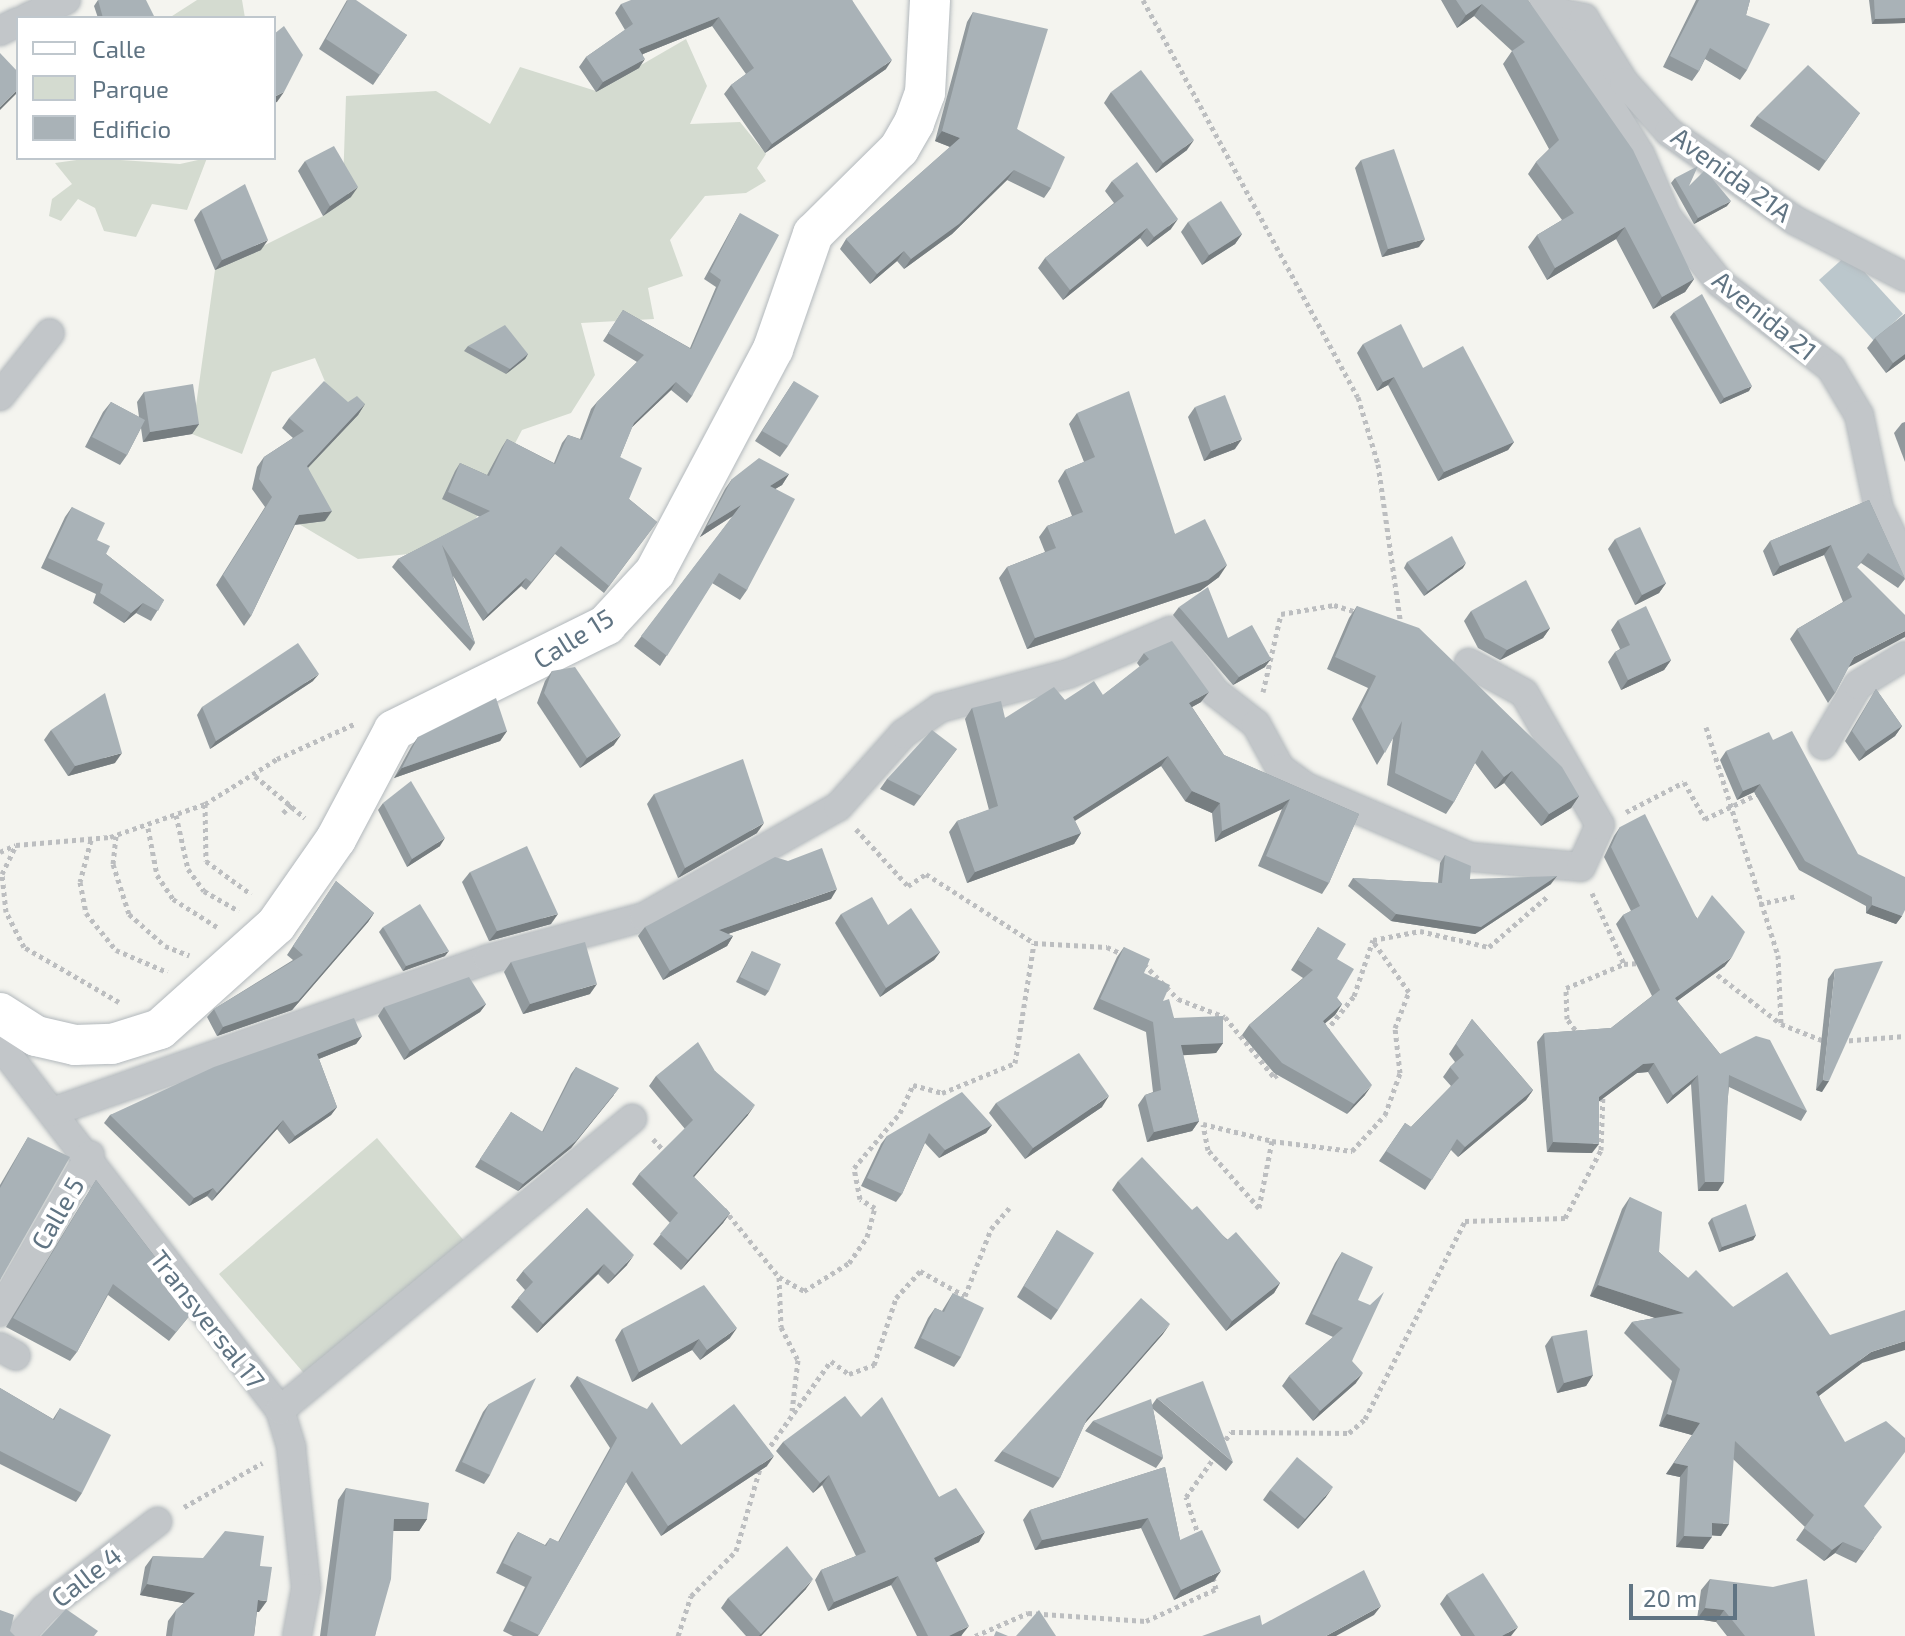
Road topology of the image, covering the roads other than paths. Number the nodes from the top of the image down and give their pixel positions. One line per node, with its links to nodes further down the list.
1 (66, 0): 4 (street)
2 (930, 0): 12 (main road, Calle 15)
3 (1549, 6): 5 (street, Avenida 21A); 8 (street, Avenida 21)
4 (31, 16)
5 (1905, 277)
6 (50, 333): 7 (street)
7 (0, 396)
8 (1905, 562)
9 (1905, 656): 11 (street)
10 (1469, 663): 14 (street)
11 (1823, 745)
12 (0, 1013)
13 (0, 1045): 14 (street, Transversal 17)
14 (52, 1112): 16 (street, Transversal 17)
15 (632, 1119): 18 (street)
16 (90, 1155): 17 (street, Calle 5); 18 (street, Transversal 17)
17 (0, 1312)
18 (280, 1410): 21 (street, Transversal 17)
19 (157, 1522): 20 (street, Calle 4)
20 (20, 1636)
21 (297, 1636)

